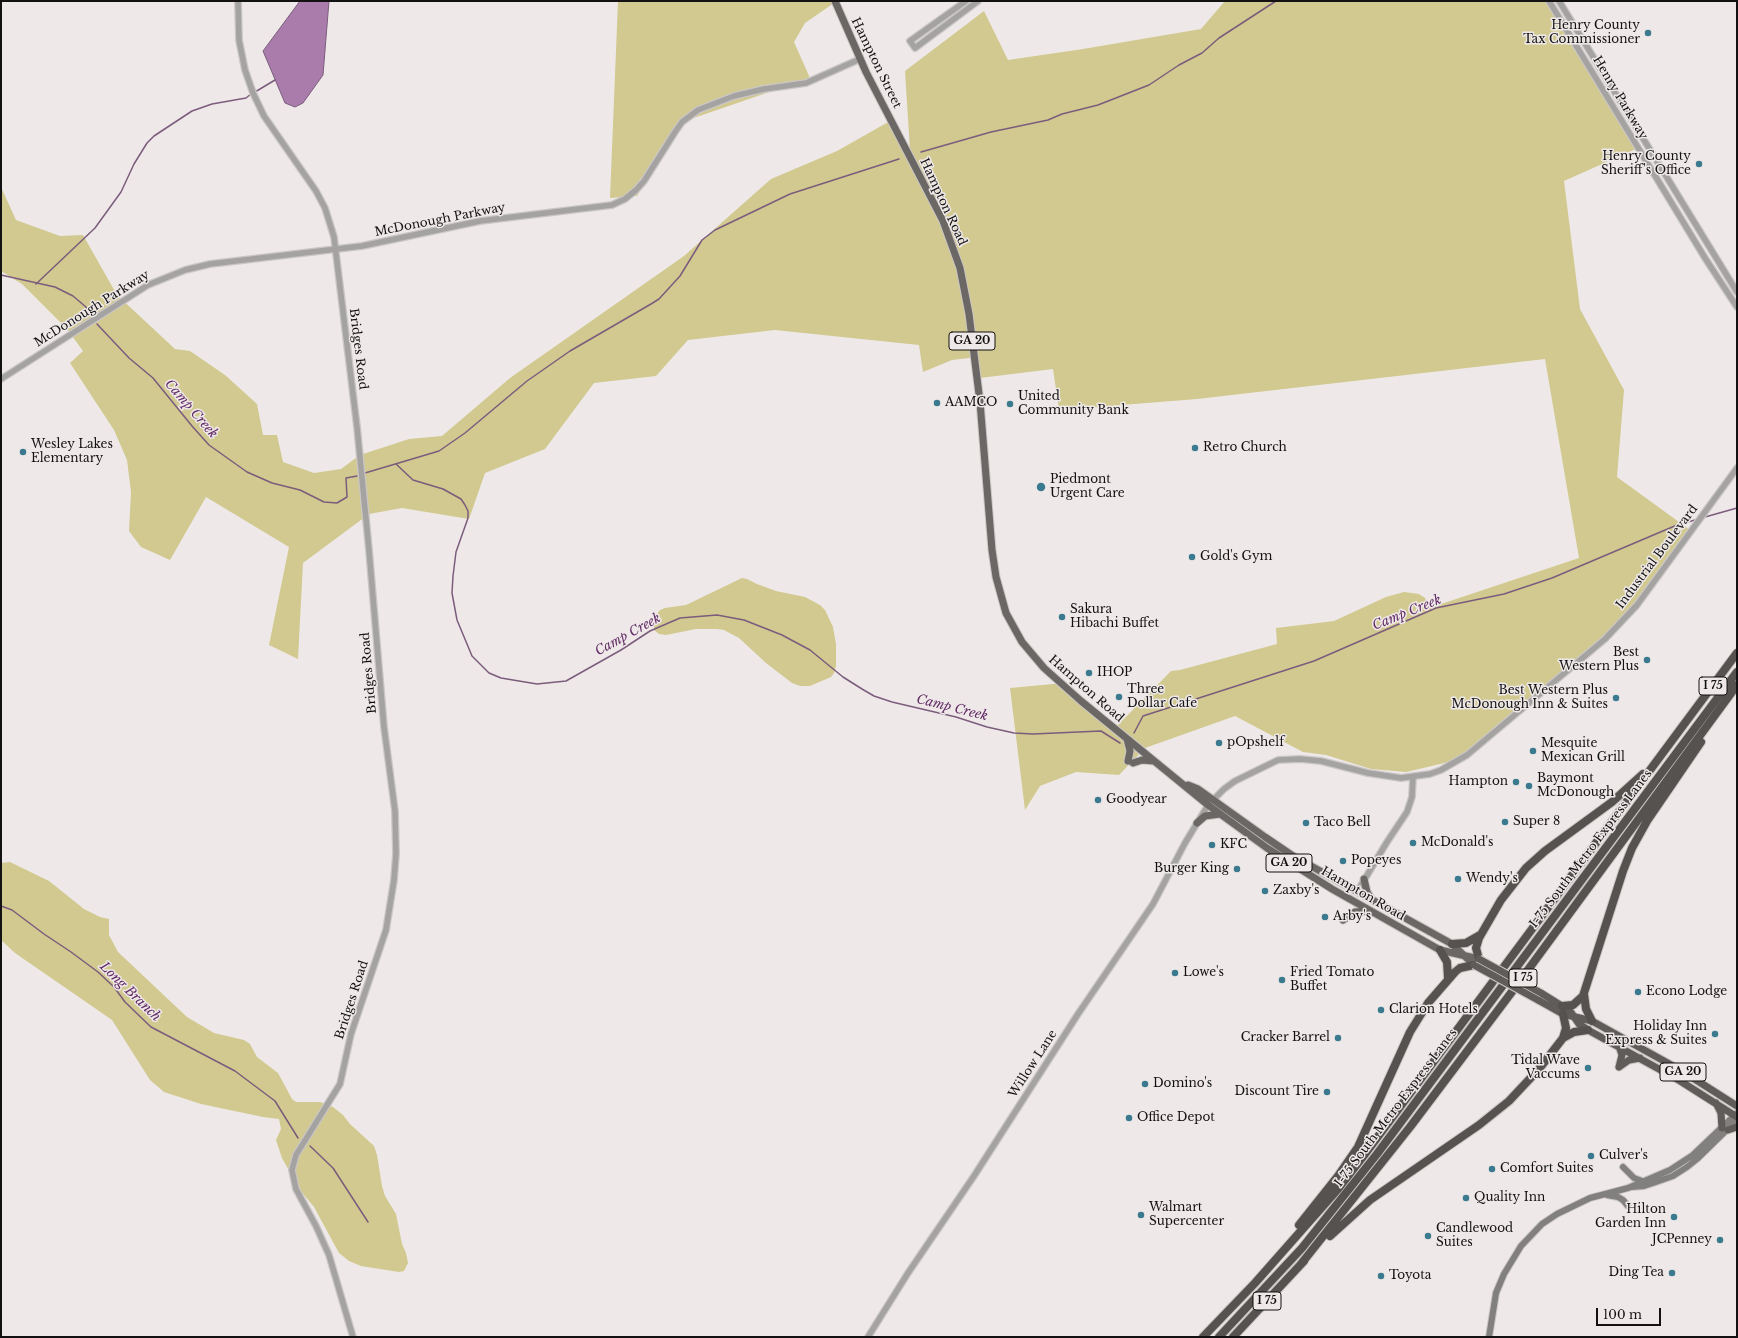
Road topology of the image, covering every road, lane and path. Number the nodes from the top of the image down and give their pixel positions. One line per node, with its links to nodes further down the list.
1 (238, 1): 9 (street, Bridges Road)
2 (835, 1): 7 (main road, Hampton Street / GA 20)
3 (966, 1): 4 (street)
4 (978, 1)
5 (1548, 1): 11 (street, Henry Parkway)
6 (1559, 1): 10 (street, Henry Parkway)
7 (860, 59): 8 (main road, Hampton Street / GA 20); 9 (street, McDonough Parkway)
8 (898, 133): 17 (main road, Hampton Road / GA 20)
9 (335, 249): 12 (street, McDonough Parkway); 56 (street, Bridges Road)
10 (1737, 292)
11 (1737, 307)
12 (1, 379)
13 (1737, 468): 20 (street, Industrial Boulevard)
14 (1737, 653): 19 (highway, I 75)
15 (1737, 672): 59 (highway, I-75 South Metro Express Lanes)
16 (1737, 685): 36 (highway); 54 (highway, I 75)
17 (1127, 739): 18 (main road, Hampton Road / GA 20); 18 (main road)
18 (1154, 761): 21 (main road, Hampton Road / GA 20)
19 (1654, 765): 30 (highway); 55 (highway, I 75)
20 (1413, 777): 22 (street, Industrial Boulevard); 25 (street)
21 (1182, 783): 22 (main road, Hampton Road / GA 20); 22 (main road, Hampton Road / GA 20)
22 (1211, 802): 23 (main road, Hampton Road / GA 20); 24 (street, Willow Lane); 26 (main road, Hampton Road / GA 20)
23 (1220, 814): 24 (main road); 28 (main road, Hampton Road / GA 20)
24 (1197, 824): 57 (street, Willow Lane)
25 (1364, 879): 26 (street); 27 (main road)
26 (1357, 892): 27 (main road, Hampton Road / GA 20)
27 (1372, 900): 31 (main road, Hampton Road / GA 20)
28 (1372, 912): 29 (main road); 32 (main road, Hampton Road / GA 20)
29 (1344, 920)
30 (1481, 935): 31 (highway); 34 (highway)
31 (1452, 944): 33 (main road, Hampton Road / GA 20)
32 (1440, 950): 33 (main road, Hampton Road / GA 20); 35 (highway)
33 (1462, 954): 34 (main road, Hampton Road / GA 20)
34 (1476, 962): 35 (highway); 37 (highway, Hampton Road / GA 20, bridge)
35 (1448, 978): 55 (highway)
36 (1584, 993): 37 (highway); 39 (highway)
37 (1562, 1010): 38 (highway, Hampton Road / GA 20); 41 (highway)
38 (1575, 1017): 39 (highway, Hampton Road / GA 20); 40 (highway, GA 20)
39 (1592, 1021): 45 (highway, Hampton Road / GA 20)
40 (1588, 1030): 41 (highway); 42 (highway, GA 20)
41 (1563, 1038): 54 (highway)
42 (1619, 1046): 43 (highway, GA 20); 43 (highway)
43 (1640, 1058): 44 (highway, GA 20)
44 (1715, 1102): 46 (highway, GA 20); 48 (highway)
45 (1737, 1106)
46 (1736, 1116): 48 (main road)
47 (1737, 1127): 48 (highway)
48 (1725, 1129): 50 (main road); 51 (main road)
49 (1623, 1167): 50 (main road)
50 (1642, 1181): 51 (main road)
51 (1628, 1188): 52 (main road)
52 (1603, 1195): 53 (main road); 61 (main road)
53 (1628, 1206)
54 (1301, 1264): 60 (highway, I 75)
55 (1255, 1283): 58 (highway, I 75)
56 (353, 1337)
57 (868, 1337)
58 (1203, 1337)
59 (1219, 1337)
60 (1233, 1337)
61 (1489, 1337)

